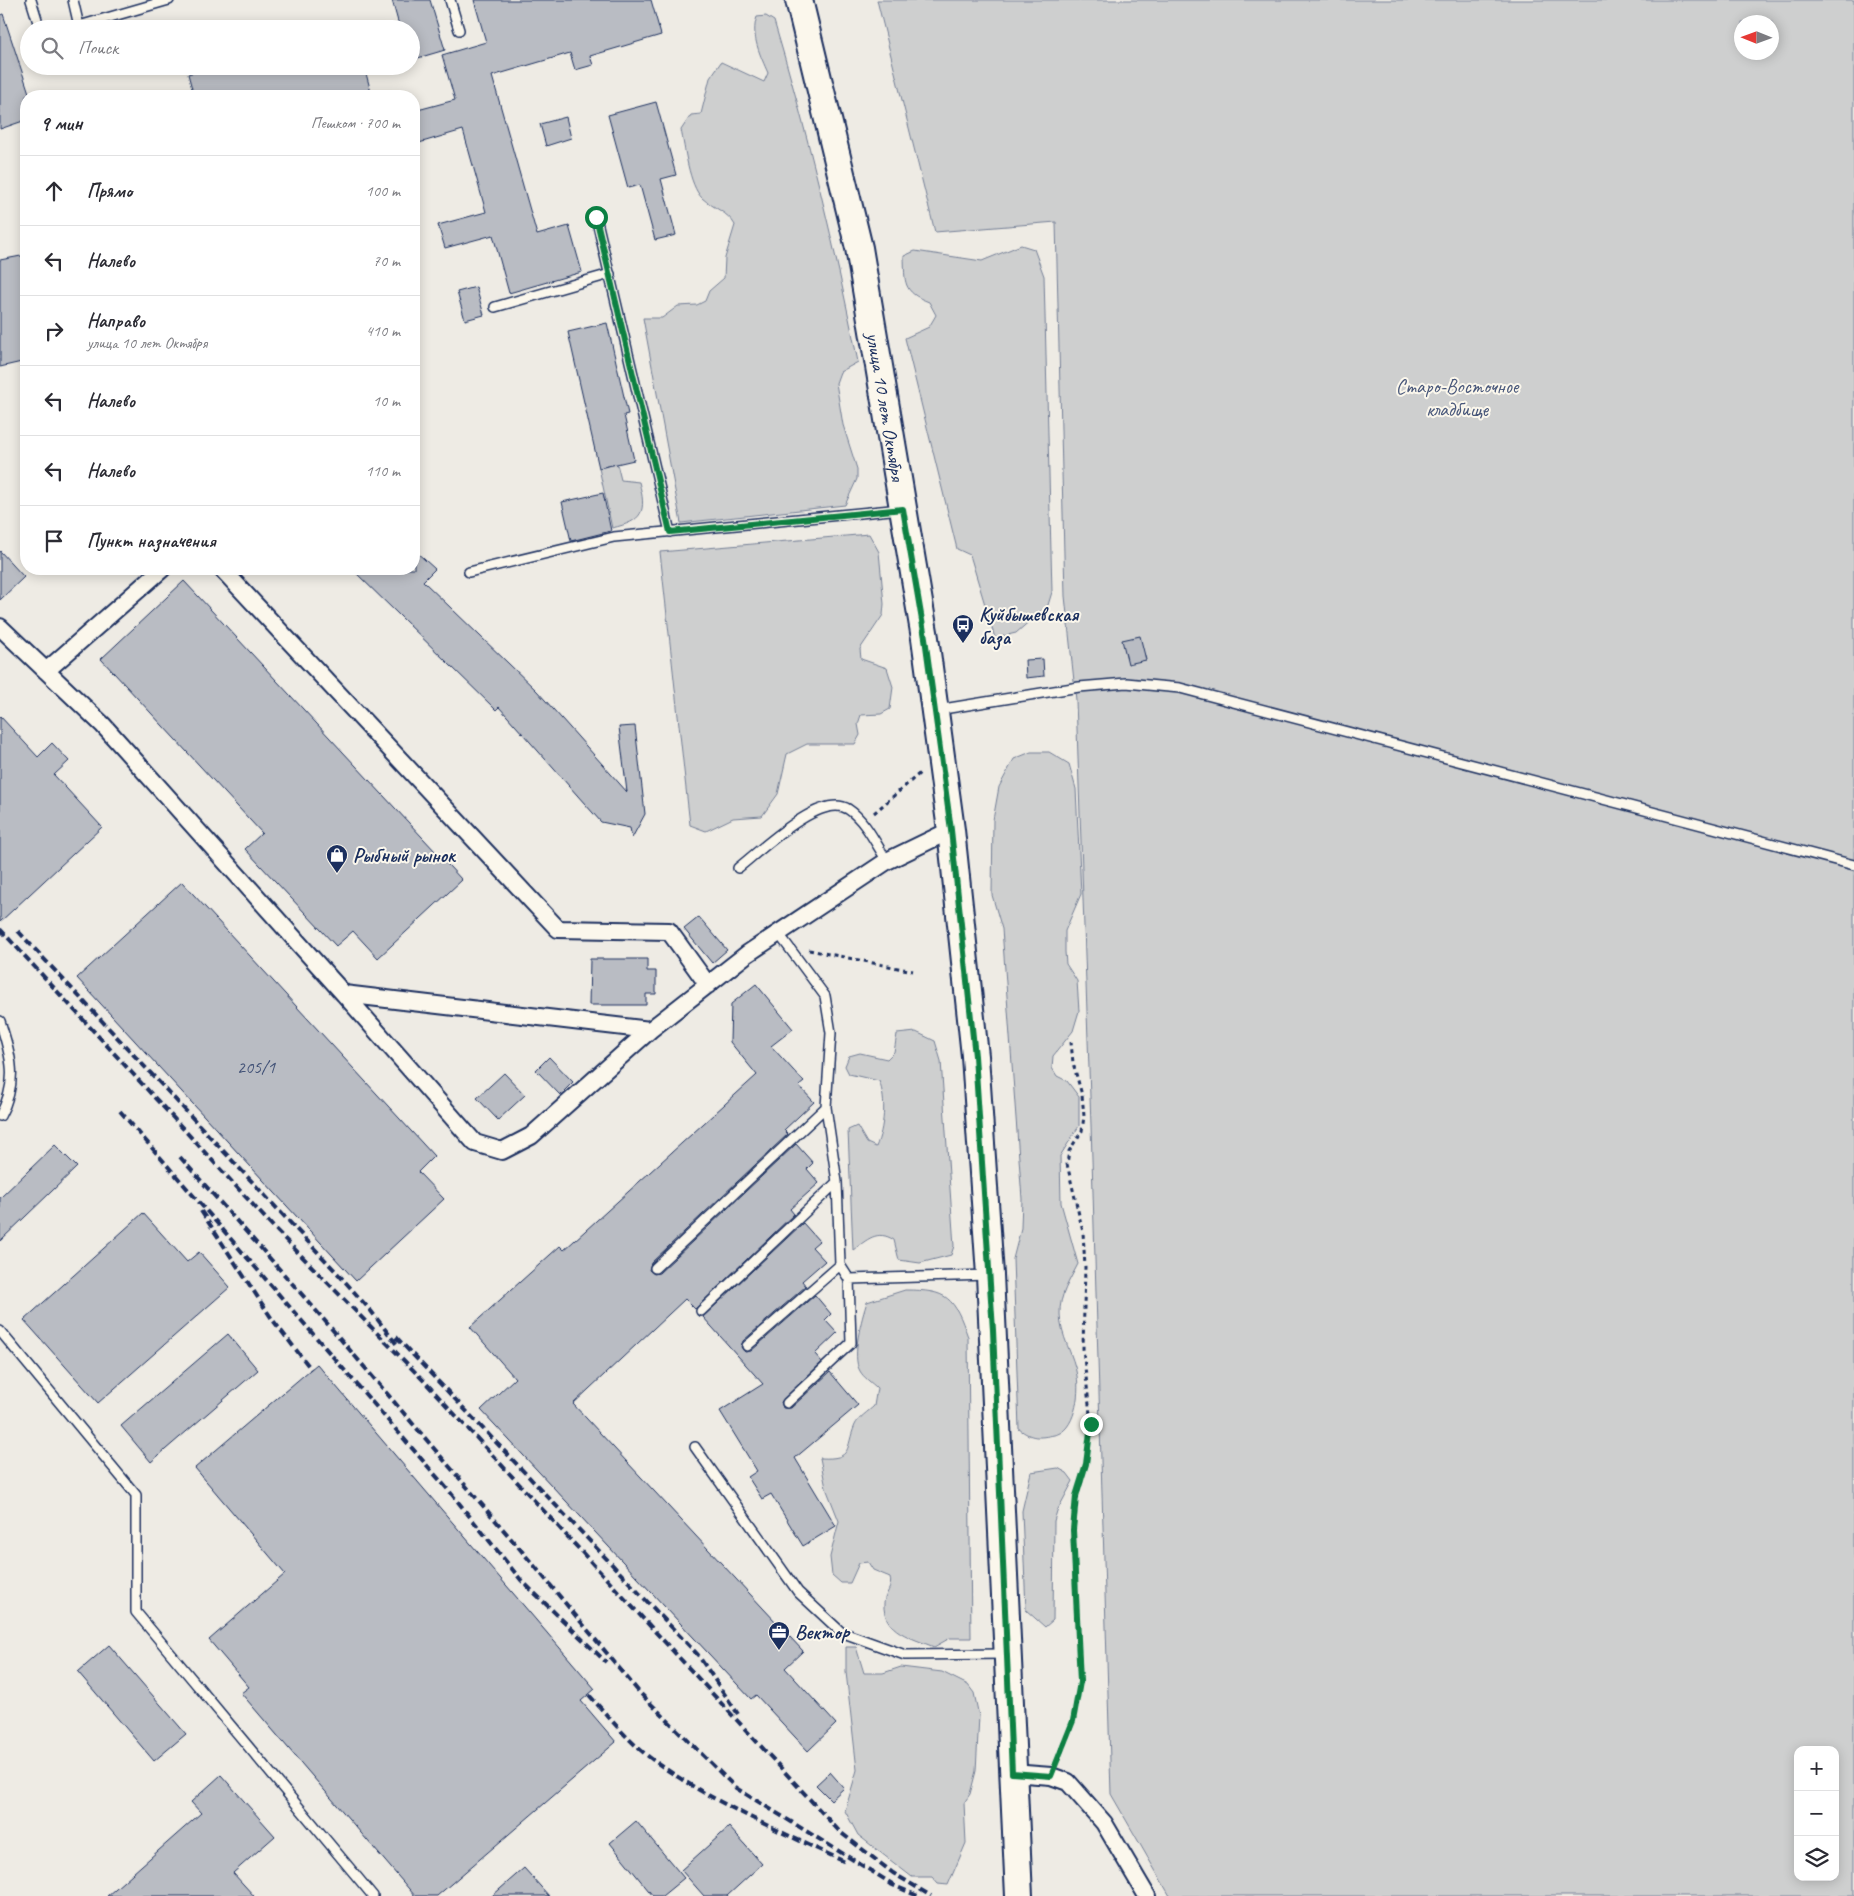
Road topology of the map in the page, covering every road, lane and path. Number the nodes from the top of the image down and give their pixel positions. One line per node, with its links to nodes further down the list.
1 (32, 0): 6 (lane)
2 (72, 0): 7 (lane)
3 (169, 0): 8 (lane)
4 (450, 0): 9 (lane)
5 (799, 0): 13 (main road, улица 10 лет Октября)
6 (38, 20)
7 (78, 20)
8 (101, 20)
9 (459, 30)
10 (596, 217): 11 (lane)
11 (610, 274): 12 (lane); 14 (lane)
12 (494, 307)
13 (903, 509): 14 (lane); 20 (main road, улица 10 лет Октября)
14 (670, 532): 15 (lane)
15 (469, 572)
16 (155, 575): 19 (street)
17 (228, 575): 29 (street)
18 (0, 627): 19 (street)
19 (46, 671): 30 (street)
20 (935, 711): 23 (main road, улица 10 лет Октября); 25 (lane)
21 (920, 772): 22 (path)
22 (862, 823): 24 (lane); 26 (lane)
23 (951, 830): 24 (street); 39 (main road, улица 10 лет Октября)
24 (887, 861): 27 (street)
25 (1854, 865)
26 (738, 868)
27 (784, 939): 28 (path); 29 (street); 34 (lane)
28 (913, 971)
29 (708, 985): 32 (street)
30 (344, 994): 32 (street); 32 (street)
31 (0, 1021): 35 (lane)
32 (650, 1030)
33 (1071, 1042): 48 (path)
34 (826, 1107): 36 (lane); 38 (lane)
35 (0, 1116)
36 (838, 1182): 37 (lane); 41 (lane)
37 (840, 1265): 40 (lane); 43 (lane)
38 (655, 1268)
39 (990, 1275): 40 (lane); 46 (main road, улица 10 лет Октября)
40 (849, 1279): 44 (lane)
41 (701, 1311)
42 (0, 1331): 49 (lane)
43 (747, 1346)
44 (786, 1403)
45 (695, 1447): 46 (lane)
46 (1008, 1654): 47 (main road, улица 10 лет Октября)
47 (1012, 1773): 48 (street); 50 (main road, улица 10 лет Октября)
48 (1051, 1776): 51 (street)
49 (373, 1896)
50 (1019, 1896)
51 (1147, 1896)

